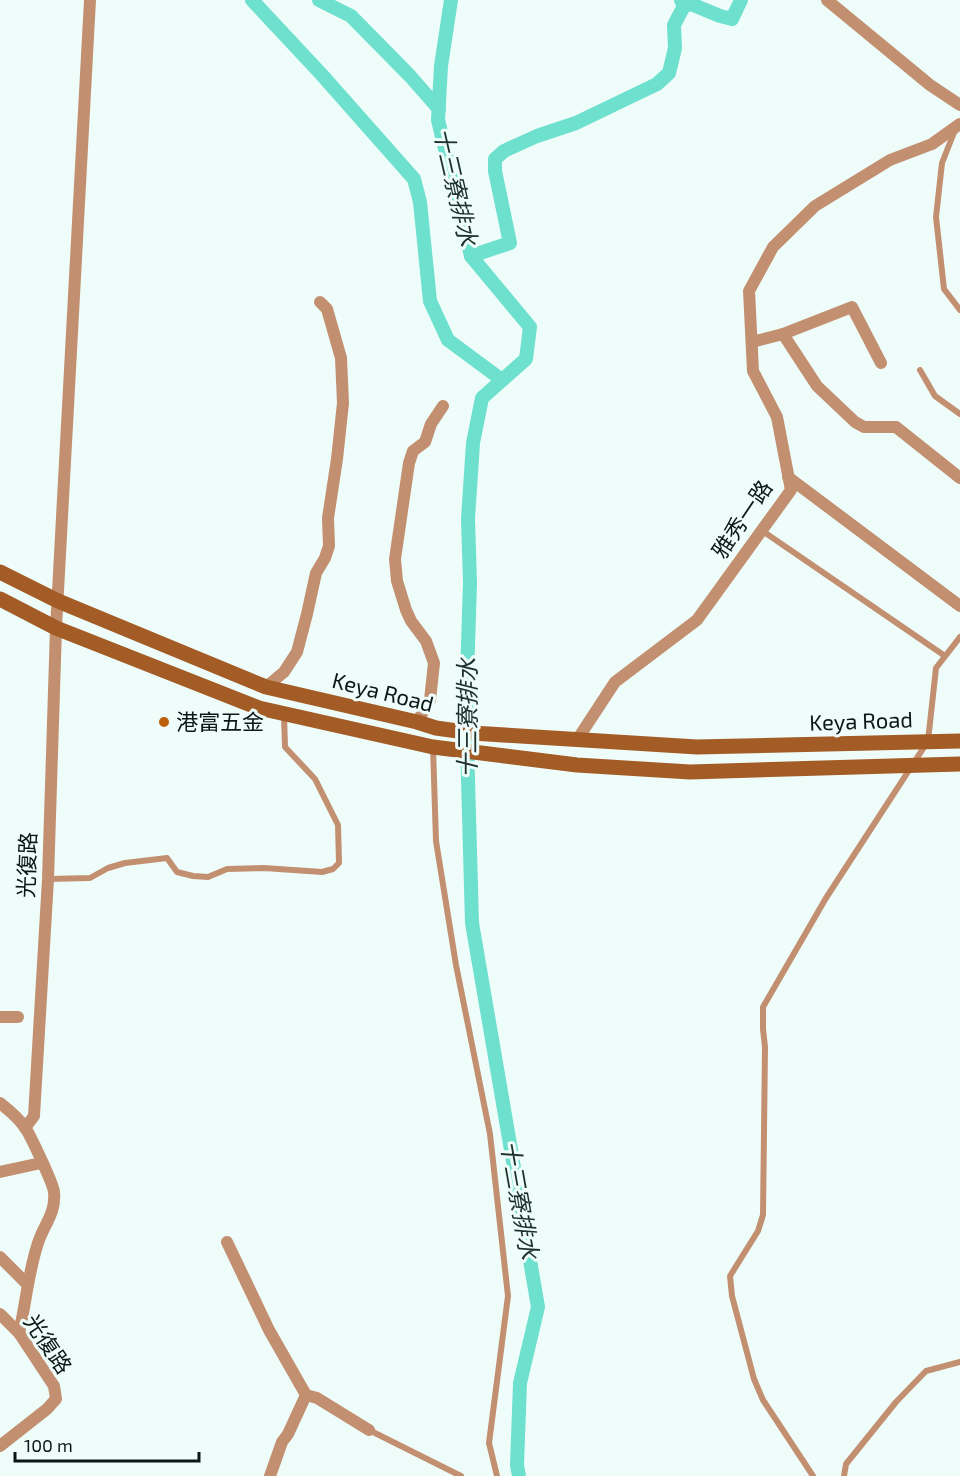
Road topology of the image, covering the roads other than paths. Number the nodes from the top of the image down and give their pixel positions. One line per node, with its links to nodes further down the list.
1 (90, 0): 18 (street, 光復路)
2 (827, 0): 3 (street)
3 (960, 105)
4 (958, 125): 6 (lane); 8 (street, 雅秀一路)
5 (321, 302): 23 (street)
6 (960, 310)
7 (783, 334): 8 (street); 9 (street); 14 (street)
8 (752, 342): 13 (street, 雅秀一路)
9 (881, 363)
10 (920, 370): 12 (lane)
11 (443, 406): 25 (street)
12 (960, 414)
13 (788, 477): 15 (street, 雅秀一路); 19 (street)
14 (960, 478)
15 (761, 530): 22 (lane); 26 (street, 雅秀一路)
16 (0, 572): 18 (street, Keya Road)
17 (0, 599): 20 (street, Keya Road)
18 (58, 602): 20 (street, 光復路); 23 (street, Keya Road)
19 (960, 606)
20 (56, 628): 24 (street, Keya Road); 32 (street, 光復路)
21 (960, 637): 22 (lane)
22 (945, 656): 27 (lane)
23 (266, 687): 25 (street, Keya Road)
24 (284, 713): 29 (street, Keya Road); 32 (lane)
25 (417, 723): 26 (street, Keya Road)
26 (577, 740): 27 (street, Keya Road)
27 (928, 741): 28 (street, Keya Road); 31 (lane)
28 (960, 741)
29 (433, 747): 31 (street, Keya Road); 51 (lane)
30 (960, 764): 31 (street, Keya Road)
31 (912, 765): 52 (lane)
32 (48, 879): 37 (street, 光復路)
33 (0, 1017): 34 (street)
34 (18, 1017)
35 (0, 1102): 36 (street)
36 (5, 1113): 37 (street)
37 (26, 1128): 38 (street)
38 (41, 1162): 39 (street); 42 (street)
39 (0, 1172)
40 (227, 1242): 46 (street)
41 (0, 1257): 42 (street, 光復路)
42 (27, 1284): 44 (street)
43 (0, 1314): 44 (street, 光復路)
44 (19, 1333): 48 (street, 光復路)
45 (960, 1362): 53 (lane)
46 (306, 1395): 47 (street); 49 (street)
47 (369, 1430): 50 (lane)
48 (0, 1446)
49 (270, 1476)
50 (461, 1476)
51 (497, 1476)
52 (813, 1476)
53 (844, 1476)

